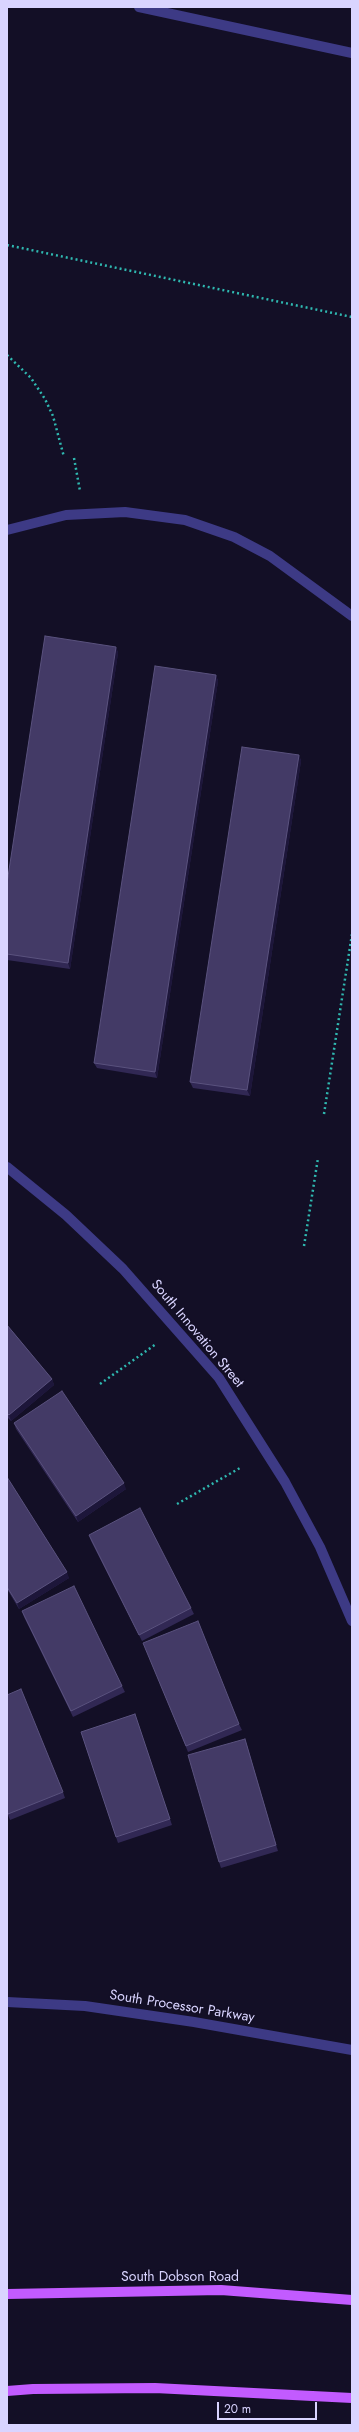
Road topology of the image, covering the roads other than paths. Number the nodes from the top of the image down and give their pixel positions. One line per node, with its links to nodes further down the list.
1 (139, 7): 2 (street)
2 (352, 53)
3 (7, 530): 4 (street)
4 (352, 616)
5 (7, 1167): 6 (street, South Innovation Street)
6 (352, 1621)
7 (7, 2002): 8 (street, South Processor Parkway)
8 (352, 2050)
9 (7, 2294): 10 (main road, South Dobson Road)
10 (352, 2300)
11 (7, 2391): 12 (main road)
12 (352, 2398)

